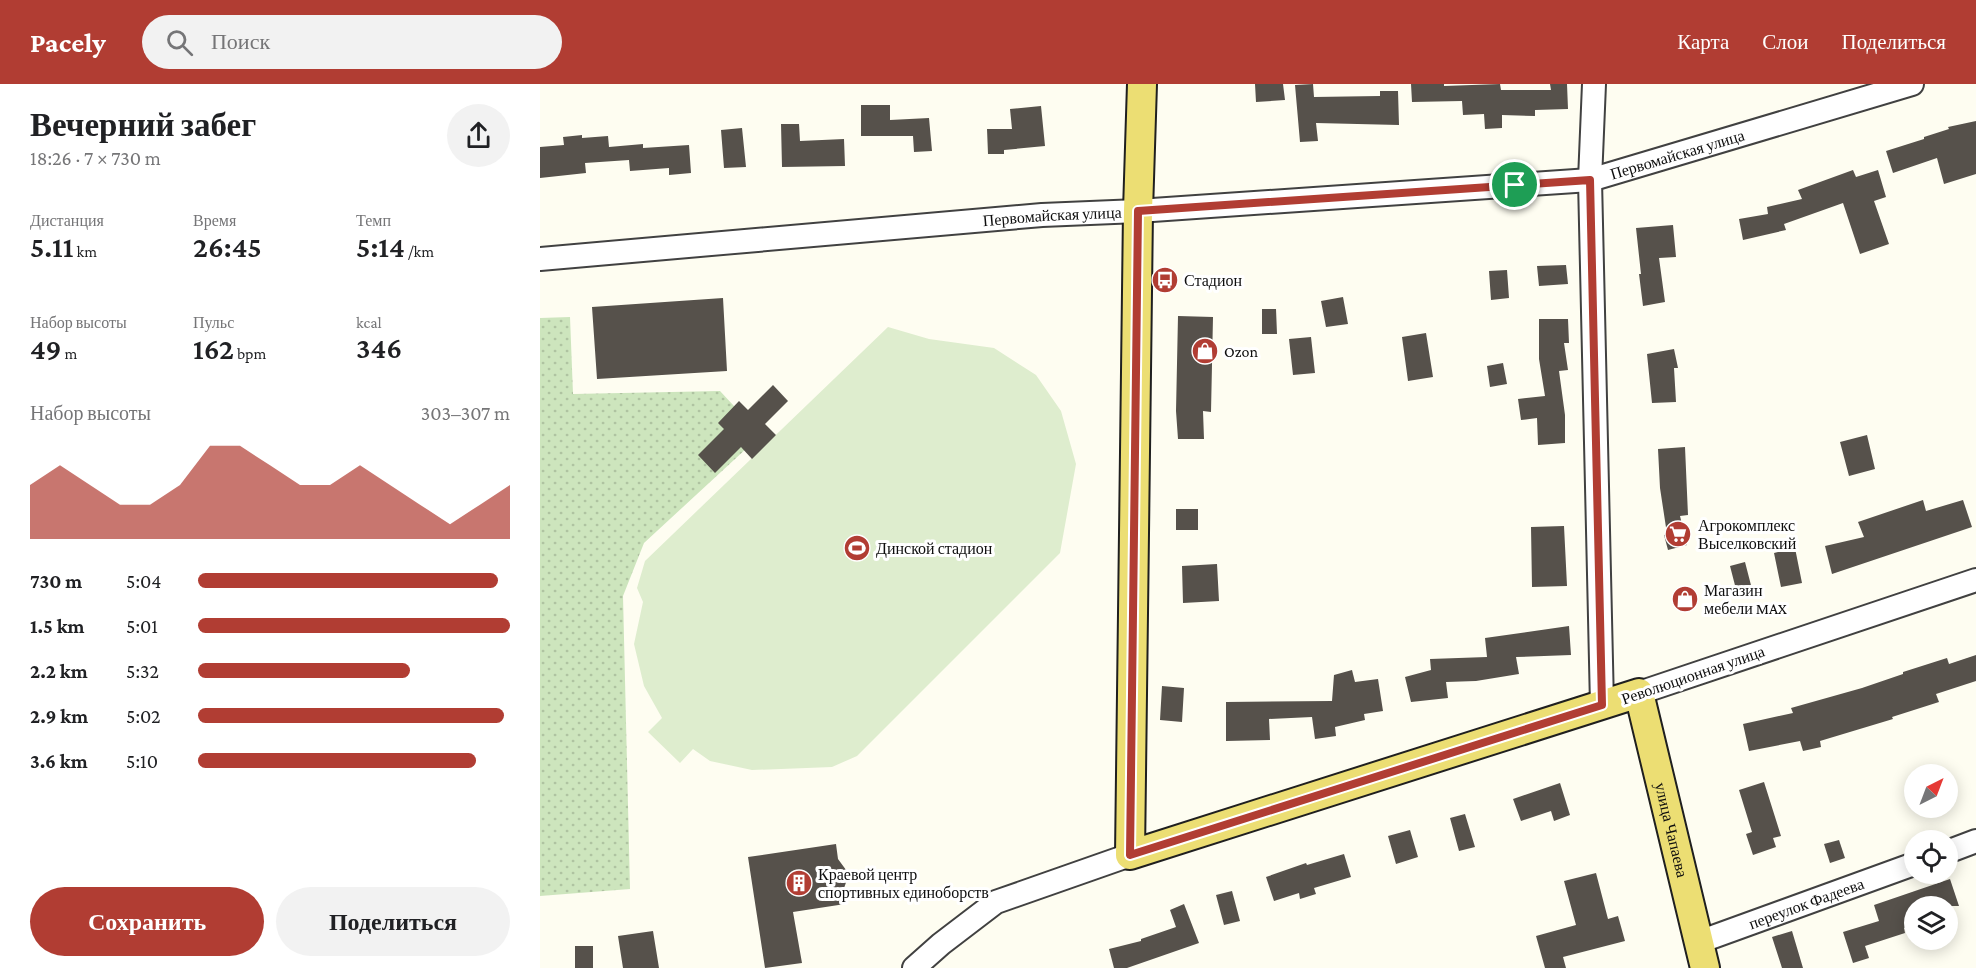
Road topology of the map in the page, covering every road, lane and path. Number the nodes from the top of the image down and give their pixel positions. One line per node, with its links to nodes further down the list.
1 (1142, 84): 5 (main road)
2 (1594, 84): 4 (street)
3 (1912, 84): 4 (street, Первомайская улица)
4 (1590, 180): 5 (street, Первомайская улица); 9 (street)
5 (1138, 211): 6 (street, Первомайская улица); 12 (main road)
6 (540, 259)
7 (1976, 580): 8 (street, Революционная улица)
8 (1639, 693): 9 (main road, Революционная улица); 14 (main road, улица Чапаева)
9 (1602, 705): 12 (main road, Революционная улица)
10 (1976, 841): 11 (street)
11 (1958, 848)
12 (1130, 855): 15 (street, Революционная улица)
13 (1904, 868): 14 (street, переулок Фадеева)
14 (1702, 955)
15 (914, 968)

